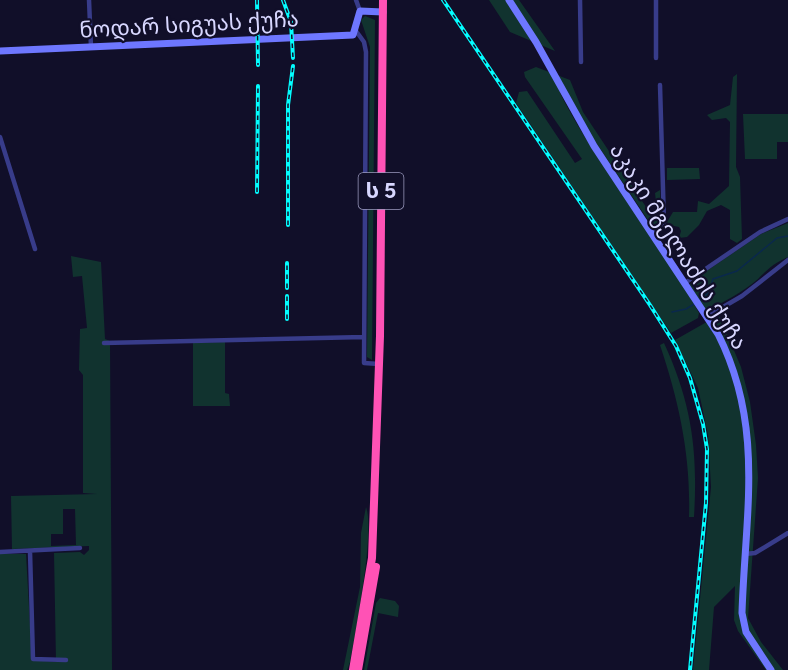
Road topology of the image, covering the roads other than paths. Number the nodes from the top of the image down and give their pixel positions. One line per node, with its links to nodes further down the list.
1 (89, 0): 10 (street)
2 (356, 0): 7 (street)
3 (383, 0): 8 (highway, ს 5)
4 (509, 0): 17 (street, აკაკი მგელაძის ქუჩა)
5 (580, 0): 13 (street)
6 (656, 0): 12 (street)
7 (360, 11): 8 (street); 9 (street)
8 (383, 12): 24 (highway, ს 5)
9 (356, 31): 10 (street, ნოდარ სიგუას ქუჩა); 22 (street)
10 (91, 47): 11 (street, ნოდარ სიგუას ქუჩა)
11 (0, 51)
12 (656, 58)
13 (581, 62)
14 (660, 85): 17 (street)
15 (0, 137): 18 (street)
16 (788, 219): 20 (street)
17 (653, 234): 20 (street, აკაკი მგელაძის ქუჩა)
18 (35, 249)
19 (788, 261): 21 (street)
20 (685, 283): 21 (street, აკაკი მგელაძის ქუჩა)
21 (706, 317): 29 (street, აკაკი მგელაძის ქუჩა)
22 (364, 337): 23 (street); 24 (street)
23 (104, 343)
24 (379, 367): 31 (highway, ს 5); 32 (highway, ს 5)
25 (788, 533): 29 (street)
26 (80, 548): 27 (street)
27 (30, 551): 28 (street); 30 (street)
28 (0, 552)
29 (745, 554): 33 (street, აკაკი მგელაძის ქუჩა)
30 (66, 660)
31 (353, 670)
32 (358, 670)
33 (771, 670)

